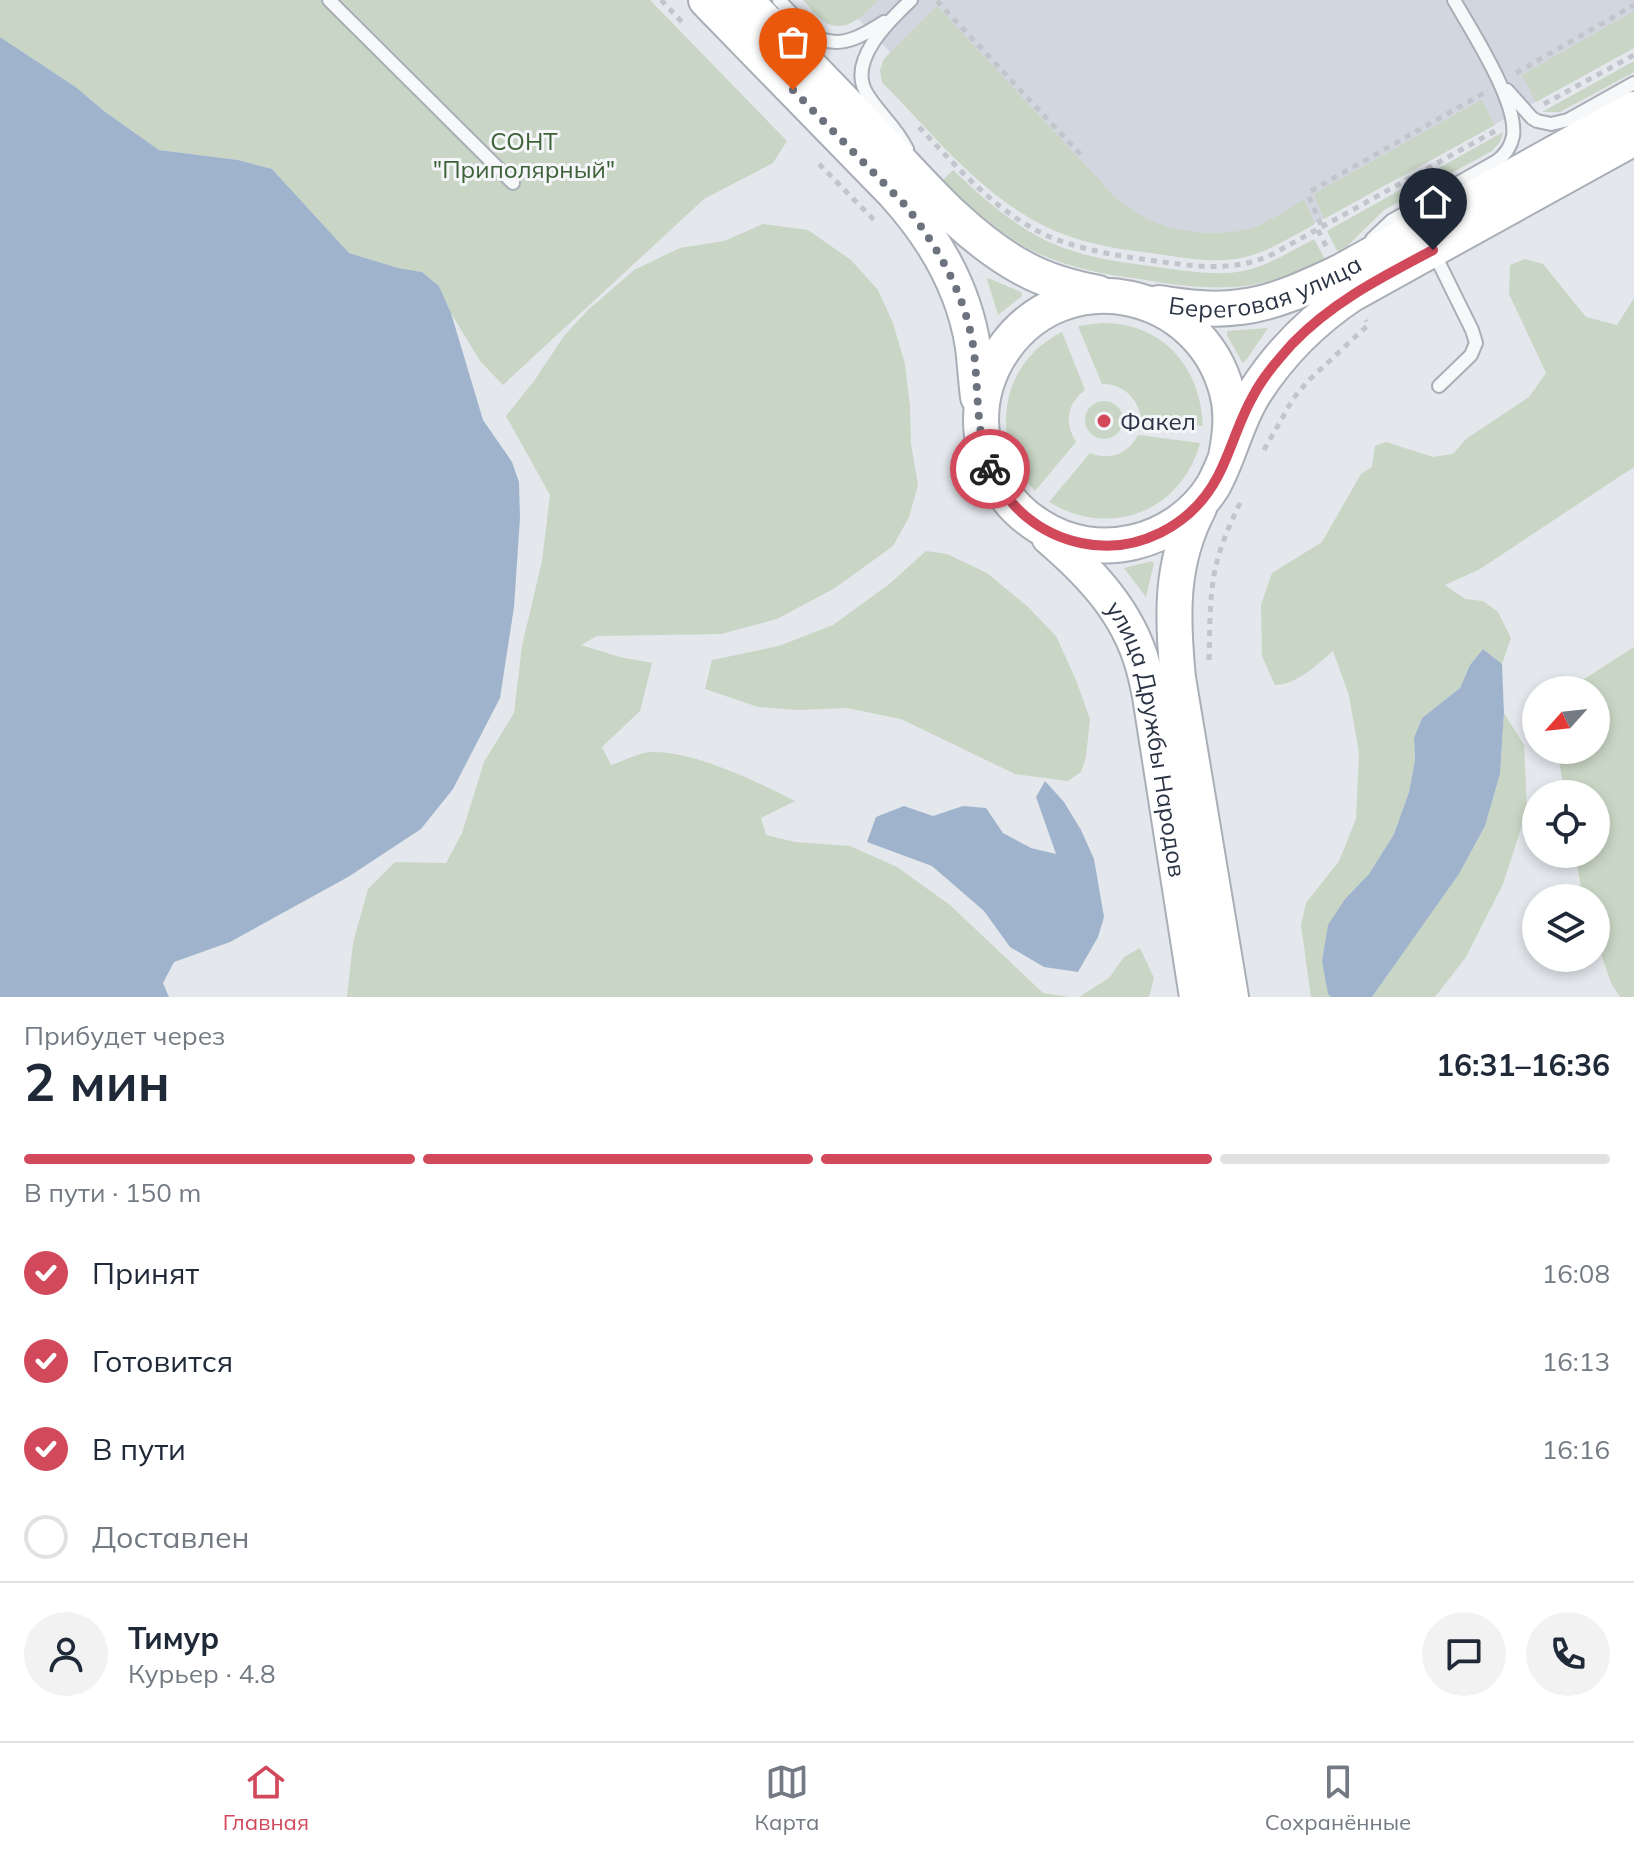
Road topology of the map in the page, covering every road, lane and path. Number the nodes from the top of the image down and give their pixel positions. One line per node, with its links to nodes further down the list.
1 (329, 0): 30 (lane)
2 (661, 0): 13 (path)
3 (706, 0): 40 (main road)
4 (745, 0): 31 (main road)
5 (753, 0): 14 (lane)
6 (779, 0): 14 (lane)
7 (911, 0): 12 (lane)
8 (937, 0): 11 (path); 27 (path)
9 (1454, 0): 18 (lane)
10 (1634, 5): 16 (path)
11 (927, 10)
12 (897, 14): 14 (lane); 31 (lane)
13 (694, 34)
14 (816, 38)
15 (1634, 55): 21 (path)
16 (1509, 63)
17 (1479, 82): 33 (path)
18 (1499, 82): 24 (lane); 28 (lane)
19 (1634, 83): 24 (lane)
20 (1634, 103): 24 (lane)
21 (1537, 106)
22 (1634, 109): 32 (main road, Береговая улица)
23 (911, 118): 33 (path)
24 (1560, 123)
25 (1500, 127): 33 (path)
26 (1634, 138): 35 (main road, Береговая улица)
27 (1081, 155)
28 (1505, 155): 32 (lane); 36 (lane)
29 (816, 160): 34 (path)
30 (513, 183)
31 (925, 187): 37 (main road)
32 (1457, 207): 36 (main road, Береговая улица)
33 (1322, 227)
34 (883, 229)
35 (1433, 250): 39 (lane); 41 (main road, Береговая улица)
36 (1347, 268): 37 (main road, Береговая улица)
37 (1126, 298): 40 (main road); 41 (main road)
38 (1368, 325): 41 (path)
39 (1439, 386)
40 (981, 433): 44 (main road)
41 (1242, 459): 43 (main road)
42 (1242, 498): 45 (path)
43 (1202, 500): 44 (main road); 47 (main road, улица Дружбы Народов)
44 (1028, 519): 46 (main road, улица Дружбы Народов)
45 (1209, 670)
46 (1197, 997)
47 (1231, 997)

